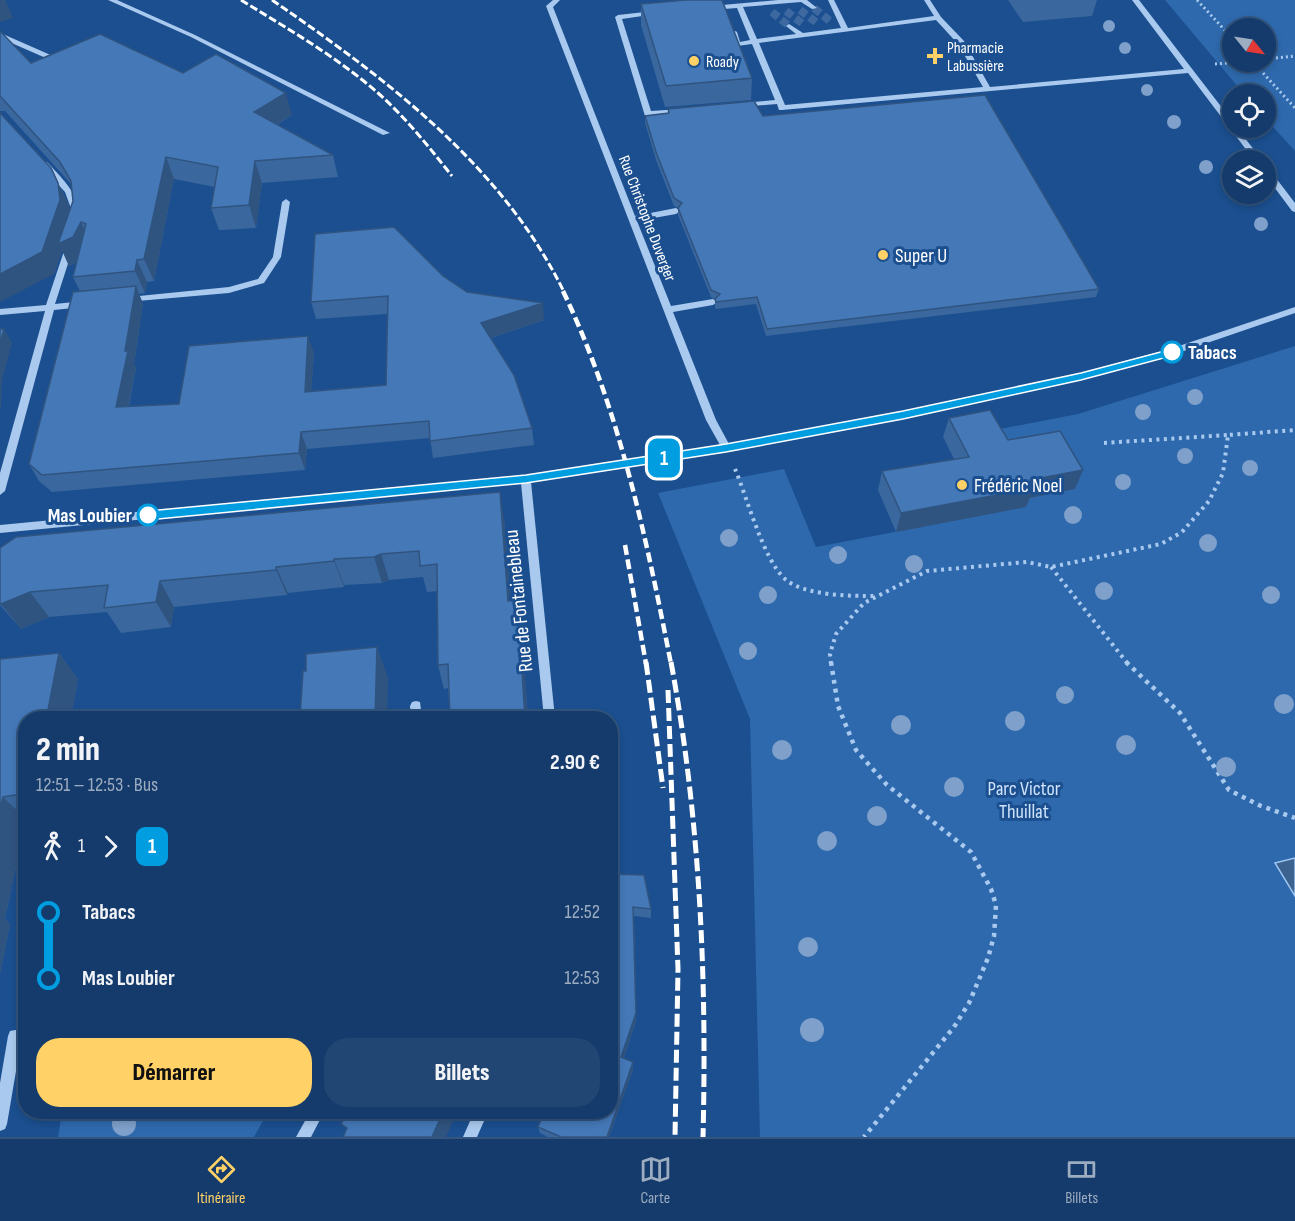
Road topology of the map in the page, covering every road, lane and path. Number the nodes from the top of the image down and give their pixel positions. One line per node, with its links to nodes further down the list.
1 (111, 0): 44 (street)
2 (557, 0): 51 (street, Rue Christophe Duverger)
3 (716, 0): 13 (street)
4 (802, 0): 9 (street); 14 (street)
5 (831, 0): 28 (street)
6 (927, 0): 21 (street)
7 (1135, 0): 37 (street)
8 (1197, 0): 27 (path)
9 (789, 1): 10 (street); 16 (street)
10 (775, 2): 11 (street); 17 (street)
11 (761, 3): 12 (street); 19 (street)
12 (739, 5): 13 (street); 33 (street)
13 (723, 7): 15 (street); 20 (street)
14 (814, 8)
15 (700, 9)
16 (800, 10)
17 (786, 11)
18 (665, 12): 43 (street)
19 (772, 12)
20 (727, 16)
21 (938, 18): 28 (street); 39 (street)
22 (831, 22): 28 (street)
23 (817, 23): 29 (street)
24 (803, 24): 30 (street)
25 (730, 25): 33 (street)
26 (789, 26): 31 (street)
27 (1222, 27)
28 (843, 30): 29 (street)
29 (828, 32): 30 (street)
30 (814, 34): 31 (street)
31 (801, 35): 33 (street)
32 (0, 36): 36 (street)
33 (755, 41): 40 (street)
34 (1295, 56): 35 (path)
35 (1276, 58)
36 (58, 60)
37 (1189, 71): 39 (street); 45 (street)
38 (1262, 72): 42 (path)
39 (988, 89): 40 (street)
40 (779, 102): 41 (street)
41 (736, 106)
42 (1295, 108)
43 (692, 110)
44 (386, 133)
45 (1250, 150)
46 (37, 155): 52 (street)
47 (1276, 184): 49 (street)
48 (286, 202): 54 (street)
49 (1295, 209)
50 (676, 212): 51 (street)
51 (632, 219): 58 (street, Rue Christophe Duverger)
52 (77, 222)
53 (74, 232): 57 (street)
54 (122, 300)
55 (713, 302): 58 (street)
56 (98, 303): 57 (street)
57 (50, 307): 60 (street); 66 (street)
58 (668, 310): 64 (street, Rue Christophe Duverger)
59 (1295, 310): 64 (street)
60 (0, 312)
61 (1295, 430): 62 (path)
62 (1227, 435): 63 (path); 68 (path)
63 (1104, 443)
64 (726, 448): 65 (street); 69 (path)
65 (526, 479): 67 (street); 70 (street, Rue de Fontainebleau)
66 (0, 491)
67 (0, 529)
68 (1052, 567): 69 (path); 71 (path)
69 (876, 596): 78 (path)
70 (549, 711)
71 (1295, 818)
72 (18, 1036): 75 (street)
73 (313, 1119): 76 (street)
74 (478, 1119): 77 (street)
75 (0, 1124)
76 (303, 1137)
77 (470, 1137)
78 (864, 1137)

